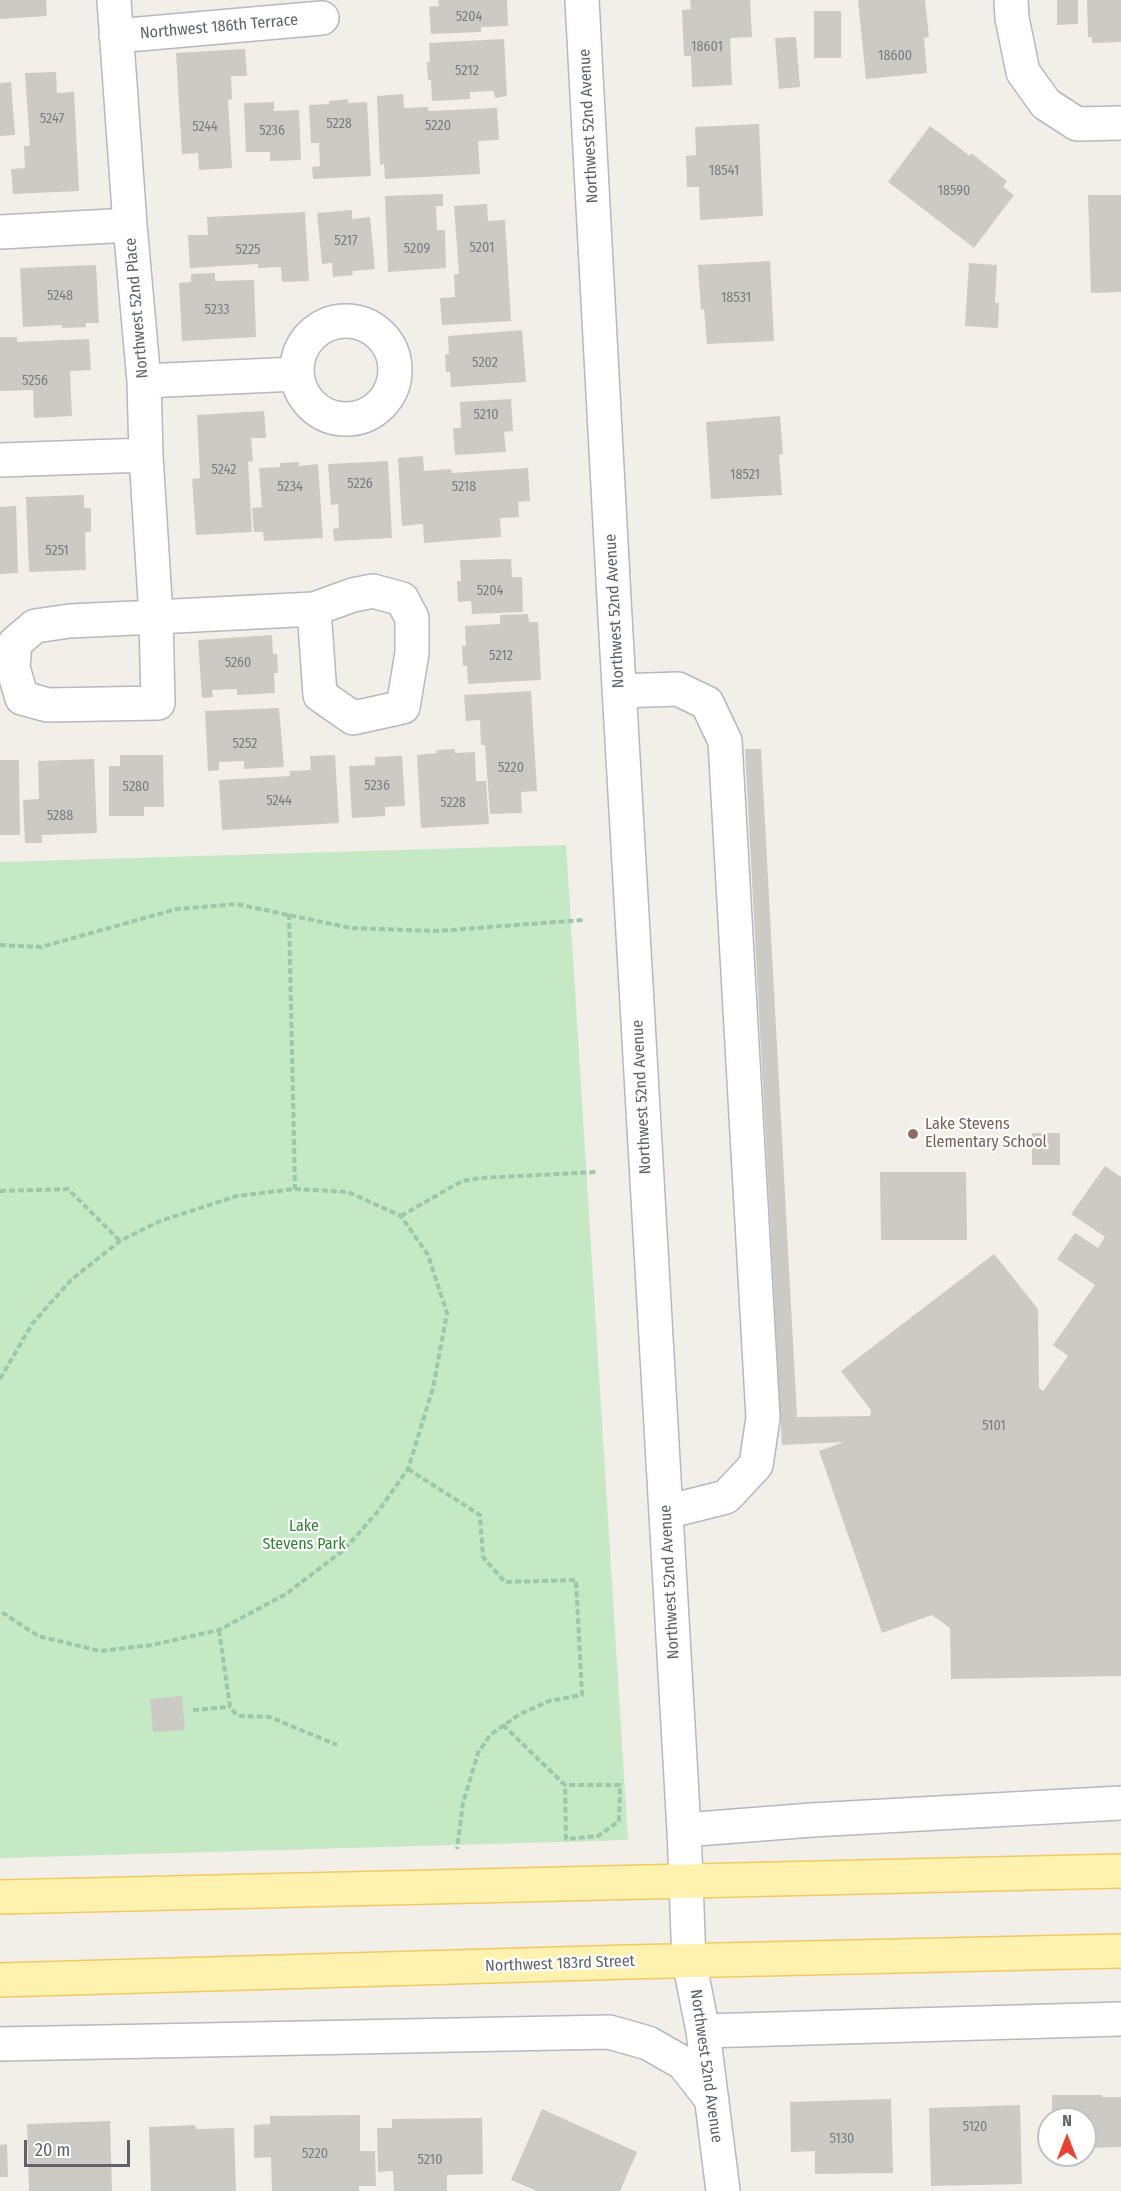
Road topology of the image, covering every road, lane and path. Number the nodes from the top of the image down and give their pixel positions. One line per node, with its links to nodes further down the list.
1 (114, 0): 5 (street, Northwest 52nd Place)
2 (582, 0): 15 (street, Northwest 52nd Avenue)
3 (1011, 0): 6 (street)
4 (322, 18): 5 (street, Northwest 186th Terrace)
5 (116, 36): 7 (street, Northwest 52nd Place)
6 (1121, 123)
7 (130, 225): 8 (street); 10 (street, Northwest 52nd Place)
8 (0, 232)
9 (296, 374): 10 (street)
10 (144, 381): 11 (street, Northwest 52nd Place)
11 (146, 455): 12 (street); 14 (street, Northwest 52nd Place)
12 (0, 460)
13 (314, 609): 14 (street)
14 (156, 617): 14 (street, Northwest 52nd Place)
15 (619, 691): 26 (street, Northwest 52nd Avenue); 26 (street)
16 (289, 914): 17 (path); 18 (path); 20 (path)
17 (583, 920)
18 (0, 945)
19 (597, 1172): 22 (path)
20 (295, 1189): 22 (path); 23 (path)
21 (0, 1191): 23 (path)
22 (401, 1216): 25 (path)
23 (120, 1241): 24 (path)
24 (0, 1379)
25 (408, 1469): 28 (path); 31 (path)
26 (666, 1512): 35 (street, Northwest 52nd Avenue)
27 (0, 1611): 28 (path)
28 (219, 1629): 29 (path)
29 (230, 1707): 30 (path); 32 (path)
30 (193, 1710)
31 (503, 1725): 33 (path); 36 (path)
32 (337, 1745)
33 (565, 1785): 33 (path)
34 (1121, 1803): 35 (street)
35 (684, 1830): 38 (street, Northwest 52nd Avenue)
36 (457, 1849)
37 (1121, 1871): 38 (main road)
38 (687, 1882): 39 (main road); 41 (street, Northwest 52nd Avenue)
39 (0, 1898)
40 (1121, 1951): 41 (main road, Northwest 183rd Street)
41 (689, 1961): 42 (main road, Northwest 183rd Street); 44 (street, Northwest 52nd Avenue)
42 (0, 1980)
43 (1121, 2019): 44 (street)
44 (703, 2031): 46 (street, Northwest 52nd Avenue)
45 (0, 2044): 46 (street)
46 (712, 2100): 47 (street, Northwest 52nd Avenue)
47 (723, 2191)

